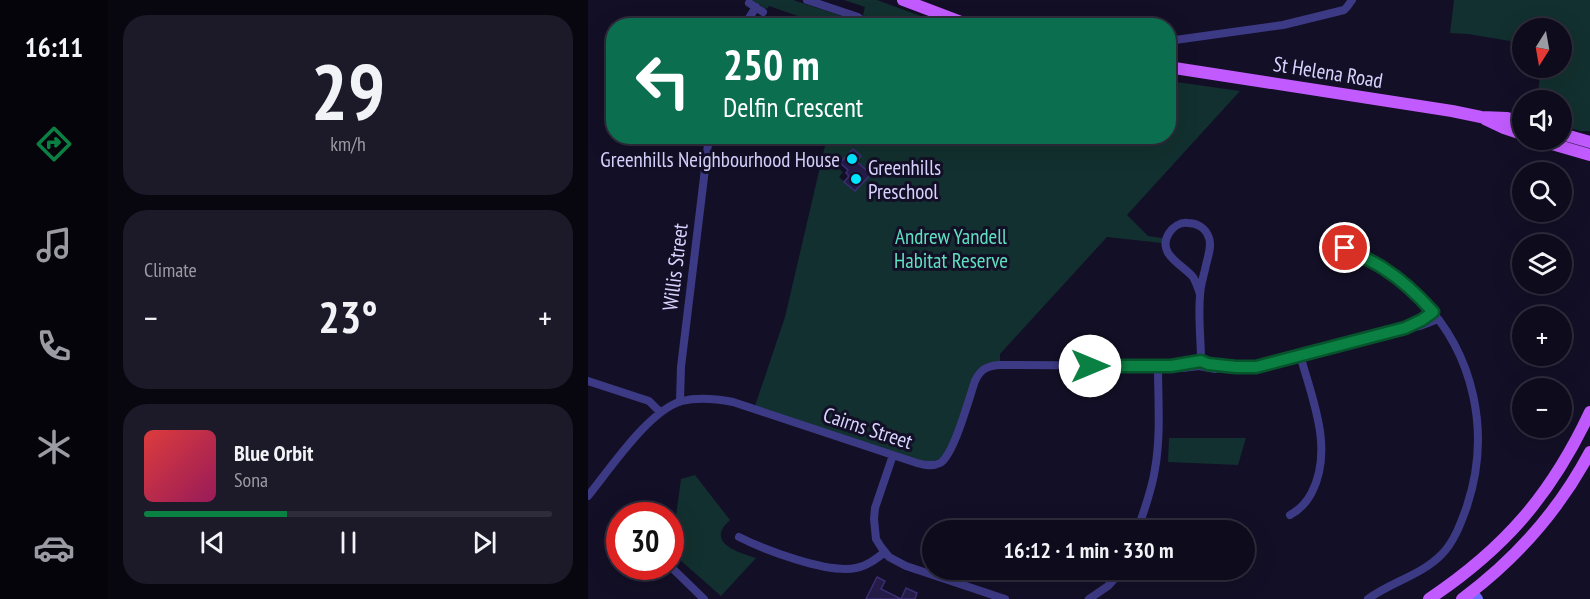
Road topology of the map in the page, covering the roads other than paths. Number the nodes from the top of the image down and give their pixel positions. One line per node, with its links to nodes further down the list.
1 (807, 0): 6 (street)
2 (903, 0): 7 (main road)
3 (1352, 0): 8 (street)
4 (756, 7): 5 (street)
5 (749, 18)
6 (859, 18)
7 (951, 18)
8 (1176, 40)
9 (1176, 68): 10 (main road, St Helena Road)
10 (1481, 117): 11 (main road, St Helena Road); 12 (main road, St Helena Road)
11 (1512, 120)
12 (1512, 131)
13 (1572, 136): 14 (main road)
14 (1590, 136)
15 (1572, 139): 18 (main road)
16 (708, 144): 26 (street, Willis Street)
17 (1572, 148): 18 (main road)
18 (1590, 152)
19 (1328, 234): 21 (street)
20 (1200, 294): 20 (street); 23 (street)
21 (1435, 315): 22 (street); 43 (street)
22 (1300, 355): 23 (street); 32 (street)
23 (1199, 363): 24 (street)
24 (1158, 366): 30 (street, Cairns Street); 33 (street)
25 (588, 381): 27 (street)
26 (680, 401): 27 (street); 30 (street, Cairns Street)
27 (660, 412): 31 (street)
28 (1590, 412): 38 (main road)
29 (1590, 452): 39 (main road)
30 (893, 455): 35 (street)
31 (588, 496)
32 (1290, 515)
33 (1140, 520)
34 (739, 537): 35 (street)
35 (885, 552): 41 (street)
36 (684, 580): 40 (street)
37 (1113, 580): 42 (street)
38 (1457, 581): 39 (main road); 44 (main road)
39 (1468, 597)
40 (704, 599)
41 (1005, 599)
42 (1089, 599)
43 (1368, 599)
44 (1429, 599)

